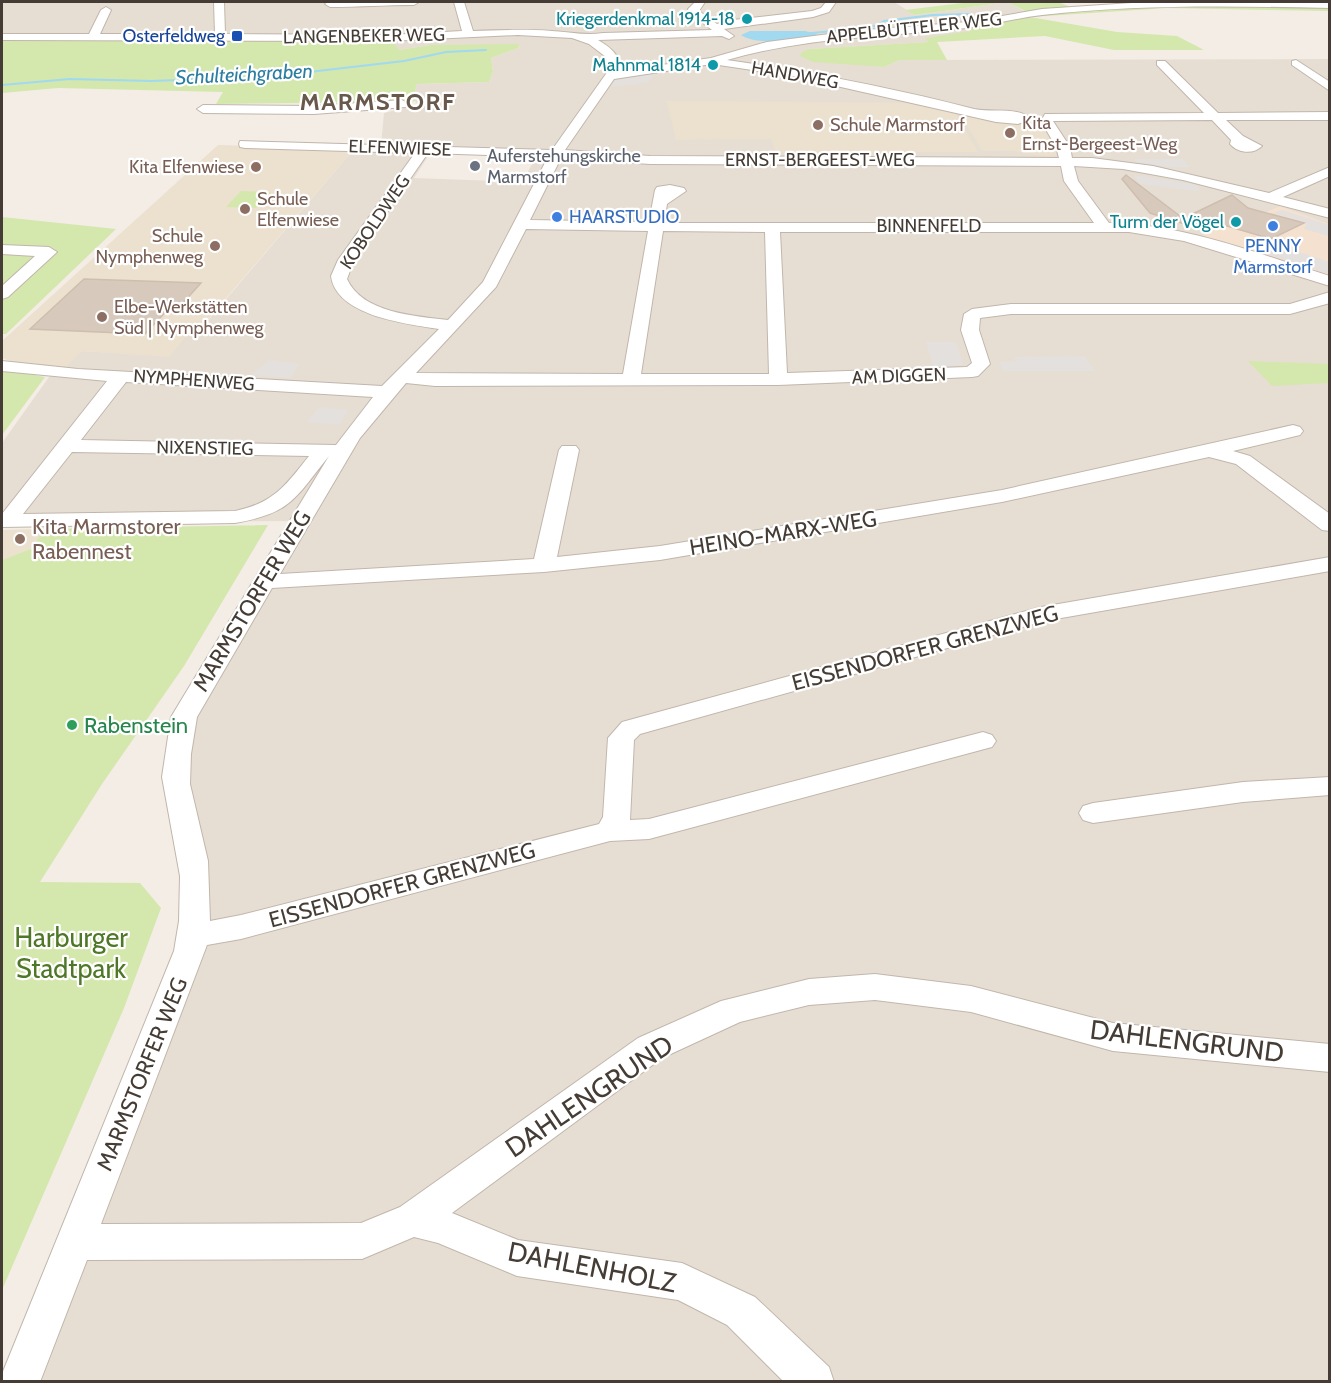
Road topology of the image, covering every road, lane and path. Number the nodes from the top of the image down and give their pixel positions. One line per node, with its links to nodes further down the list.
1 (219, 2): 17 (street)
2 (414, 2): 8 (street)
3 (459, 2): 14 (street)
4 (700, 2): 13 (street)
5 (831, 2): 13 (street, LANGENBEKER WEG)
6 (1266, 2): 9 (street, APPELBÜTTELER WEG); 20 (street, APPELBÜTTELER WEG)
7 (330, 4): 8 (street)
8 (364, 4): 11 (street)
9 (1329, 4)
10 (106, 10): 16 (street)
11 (352, 15)
12 (360, 26): 18 (street)
13 (721, 31): 19 (street, LANGENBEKER WEG); 20 (street)
14 (468, 33): 18 (street, LANGENBEKER WEG); 19 (street, LANGENBEKER WEG)
15 (2, 37): 16 (street, LANGENBEKER WEG)
16 (93, 38): 17 (street, LANGENBEKER WEG)
17 (218, 38): 18 (street, LANGENBEKER WEG)
18 (344, 38)
19 (588, 39): 21 (street)
20 (750, 48): 24 (street, APPELBÜTTELER WEG)
21 (606, 50): 22 (street); 27 (street)
22 (621, 50)
23 (673, 55): 24 (street, HANDWEG)
24 (712, 61): 27 (street); 32 (street, HANDWEG)
25 (1161, 63): 33 (street)
26 (1296, 63): 28 (street)
27 (612, 76): 37 (street, MARMSTORFER WEG)
28 (1329, 88)
29 (402, 104): 31 (street)
30 (203, 110): 31 (street)
31 (269, 110): 36 (street, ELFENWIESE)
32 (983, 114)
33 (1214, 116): 34 (street); 35 (street); 38 (street)
34 (1329, 116)
35 (1238, 139)
36 (425, 149): 37 (street, ELFENWIESE); 51 (street, KOBOLDWEG)
37 (556, 154): 38 (street, ERNST-BERGEEST-WEG); 43 (street, MARMSTORFER WEG)
38 (1067, 162): 40 (street, ERNST-BERGEEST-WEG); 44 (street)
39 (1329, 171): 40 (street)
40 (1269, 198): 42 (street, ERNST-BERGEEST-WEG)
41 (659, 203): 45 (street)
42 (1329, 214)
43 (520, 224): 45 (street, BINNENFELD); 51 (street, MARMSTORFER WEG)
44 (1103, 226): 46 (street, BINNENFELD); 48 (street, BINNENFELD)
45 (654, 227): 46 (street, BINNENFELD); 55 (street)
46 (771, 227): 56 (street)
47 (2, 250): 49 (street)
48 (1329, 281)
49 (2, 294)
50 (1329, 297): 56 (street, AM DIGGEN)
51 (452, 326): 54 (street, MARMSTORFER WEG)
52 (2, 366): 53 (street, NYMPHENWEG)
53 (121, 376): 57 (street, NYMPHENWEG); 59 (street)
54 (401, 377): 55 (street, AM DIGGEN); 57 (street, MARMSTORFER WEG)
55 (631, 378): 56 (street, AM DIGGEN)
56 (778, 379)
57 (387, 392): 60 (street, MARMSTORFER WEG)
58 (1293, 430): 62 (street, HEINO-MARX-WEG)
59 (66, 446): 60 (street, NIXENSTIEG); 63 (street)
60 (333, 450): 63 (street, MARMSTORFER WEG); 67 (street, MARMSTORFER WEG)
61 (569, 450): 66 (street)
62 (1210, 451): 64 (street); 66 (street, HEINO-MARX-WEG)
63 (4, 520)
64 (1329, 525)
65 (1329, 564): 71 (street, EISSENDORFER GRENZWEG)
66 (544, 565): 67 (street, HEINO-MARX-WEG)
67 (266, 582): 72 (street, MARMSTORFER WEG)
68 (983, 741): 71 (street, EISSENDORFER GRENZWEG)
69 (1329, 786): 70 (street)
70 (1093, 813)
71 (610, 831): 72 (street, EISSENDORFER GRENZWEG)
72 (193, 936): 75 (street, MARMSTORFER WEG)
73 (1329, 1058): 74 (street, DAHLENGRUND)
74 (413, 1219): 75 (street, DAHLENGRUND); 77 (street, DAHLENHOLZ)
75 (75, 1242): 76 (street, MARMSTORFER WEG)
76 (19, 1382)
77 (814, 1382)

